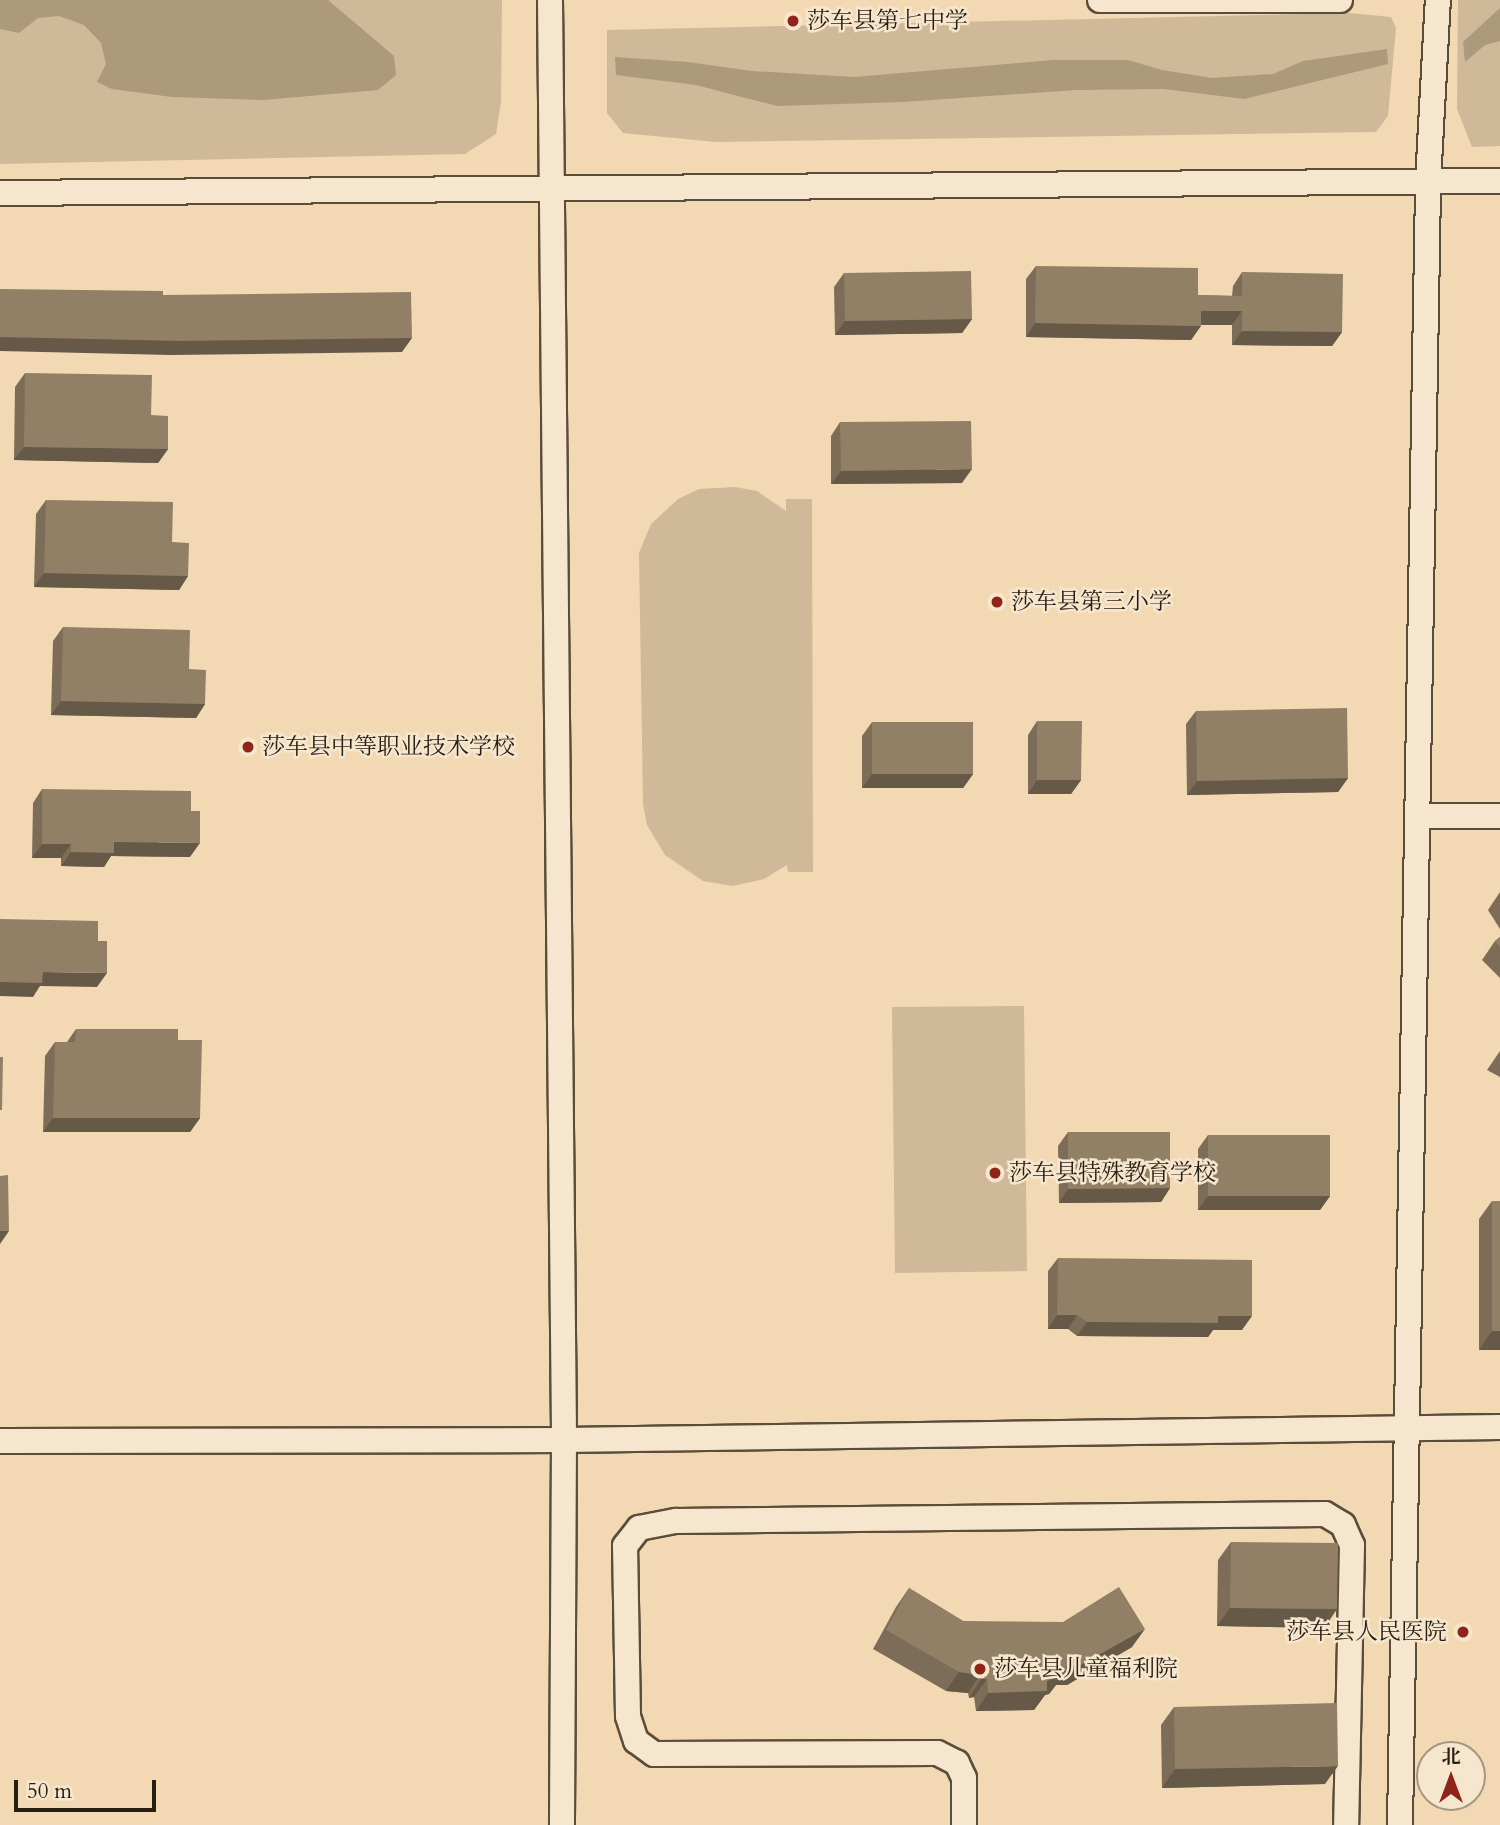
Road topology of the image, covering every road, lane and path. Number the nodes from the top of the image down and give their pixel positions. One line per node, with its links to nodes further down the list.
1 (550, 0): 7 (street)
2 (1100, 0): 3 (street)
3 (1340, 0)
4 (1438, 0): 6 (street)
5 (1500, 181): 6 (street)
6 (1429, 183): 7 (street); 9 (street)
7 (554, 189): 8 (street); 13 (street)
8 (0, 192)
9 (1418, 816): 10 (street); 11 (street)
10 (1500, 816)
11 (1407, 1427): 12 (street); 13 (street); 18 (street)
12 (1500, 1427)
13 (564, 1440): 14 (street); 15 (street)
14 (0, 1441)
15 (562, 1825)
16 (964, 1825): 17 (street)
17 (1346, 1825)
18 (1400, 1825)

